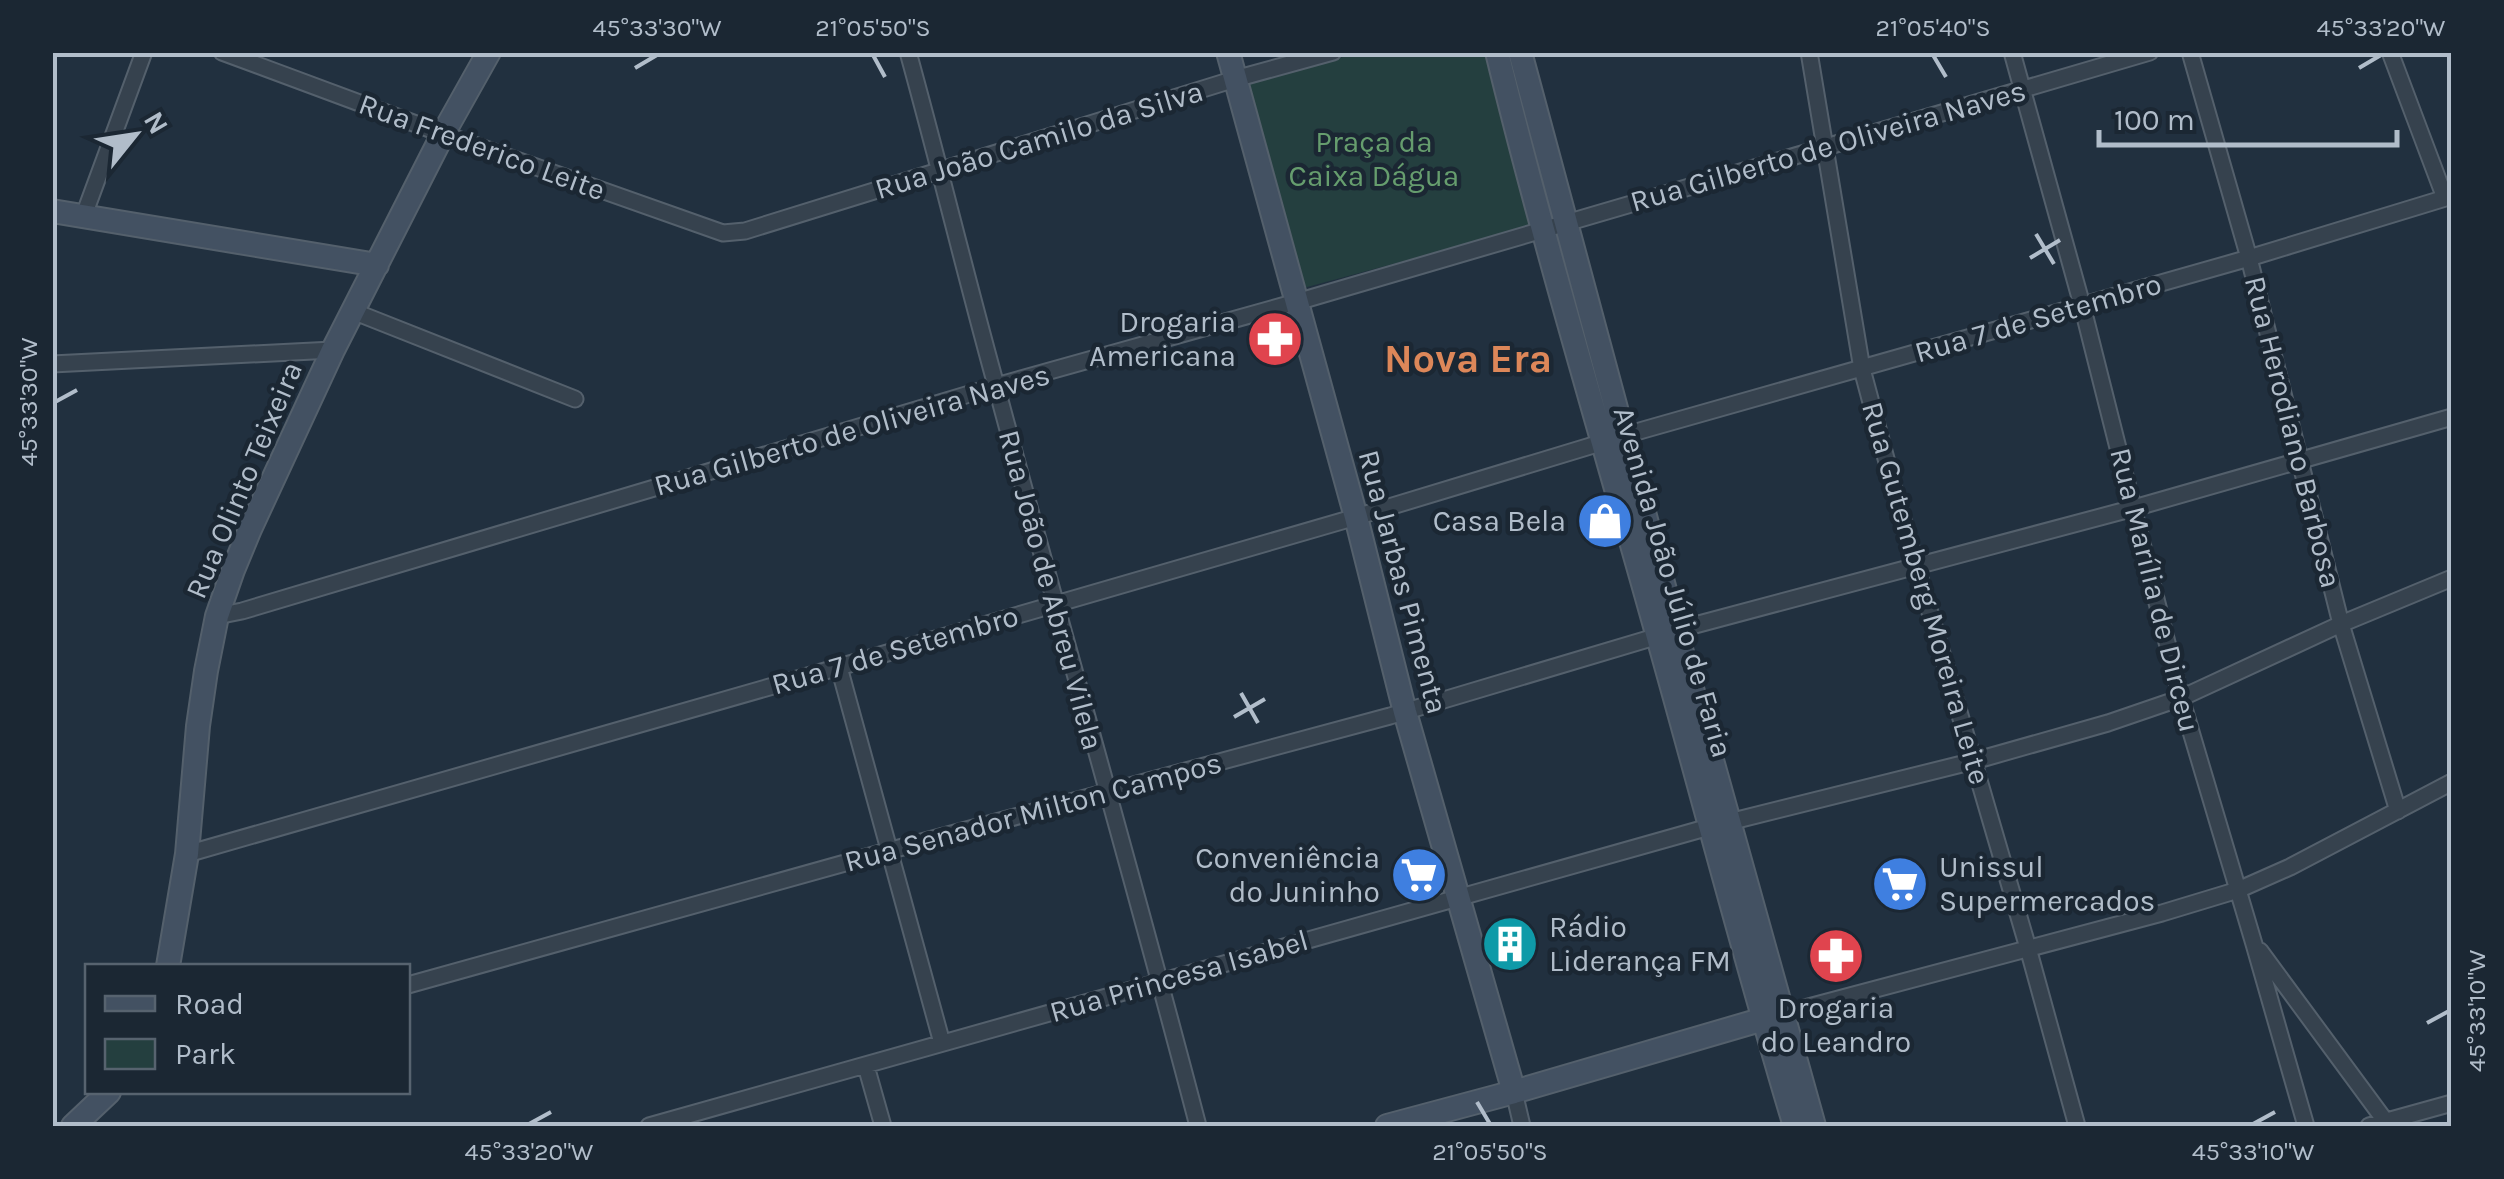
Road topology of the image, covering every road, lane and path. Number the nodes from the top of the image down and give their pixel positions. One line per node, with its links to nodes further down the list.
1 (144, 52): 21 (street)
2 (222, 52): 16 (street, Rua Frederico Leite)
3 (489, 52): 16 (street, Rua Olinto Teixeira)
4 (908, 52): 18 (street, Rua João de Abreu Vilela)
5 (1228, 52): 14 (street, Rua Jarbas Pimenta)
6 (1333, 52): 14 (street, Rua João Camilo da Silva)
7 (1498, 52): 22 (street, Avenida João Júlio de Faria)
8 (1520, 52): 22 (street, Avenida João Júlio de Faria)
9 (1809, 52): 17 (street, Rua Gutemberg Moreira Leite)
10 (2012, 52): 15 (street, Rua Marília de Dirceu)
11 (2150, 52): 15 (street, Rua Gilberto de Oliveira Naves)
12 (2190, 52): 24 (street, Rua Herodiano Barbosa)
13 (2390, 52): 19 (street)
14 (1236, 79): 18 (street, Rua João Camilo da Silva); 26 (street, Rua Jarbas Pimenta)
15 (2023, 89): 17 (street, Rua Gilberto de Oliveira Naves); 27 (street, Rua Marília de Dirceu)
16 (442, 134): 23 (street, Rua Frederico Leite); 25 (street, Rua Olinto Teixeira)
17 (1824, 148): 22 (street, Rua Gilberto de Oliveira Naves); 31 (street, Rua Gutemberg Moreira Leite)
18 (941, 170): 23 (street, Rua João Camilo da Silva); 32 (street, Rua João de Abreu Vilela)
19 (2448, 197): 24 (street, Rua 7 de Setembro)
20 (52, 211): 21 (street)
21 (84, 216): 25 (street)
22 (1554, 226): 26 (street, Rua Gilberto de Oliveira Naves); 35 (street, Avenida João Júlio de Faria)
23 (745, 231)
24 (2249, 258): 27 (street, Rua 7 de Setembro); 36 (street, Rua Herodiano Barbosa)
25 (376, 265): 28 (street, Rua Olinto Teixeira)
26 (1296, 302): 32 (street, Rua Gilberto de Oliveira Naves); 38 (street, Rua Jarbas Pimenta)
27 (2082, 305): 31 (street, Rua 7 de Setembro); 37 (street, Rua Marília de Dirceu)
28 (354, 312): 29 (street, Rua Olinto Teixeira); 33 (street)
29 (333, 350): 30 (street); 42 (street, Rua Olinto Teixeira)
30 (52, 364)
31 (1862, 368): 35 (street, Rua 7 de Setembro); 39 (street, Rua Gutemberg Moreira Leite)
32 (996, 386): 41 (street, Rua João de Abreu Vilela); 42 (street, Rua Gilberto de Oliveira Naves)
33 (575, 399)
34 (2452, 417): 36 (street, Rua Senador Milton Campos)
35 (1613, 439): 38 (street, Rua 7 de Setembro); 44 (street, Avenida João Júlio de Faria)
36 (2299, 462): 37 (street, Rua Senador Milton Campos); 43 (street, Rua Herodiano Barbosa)
37 (2134, 508): 39 (street, Rua Senador Milton Campos); 46 (street, Rua Marília de Dirceu)
38 (1356, 517): 41 (street, Rua 7 de Setembro); 47 (street, Rua Jarbas Pimenta)
39 (1916, 566): 44 (street, Rua Senador Milton Campos); 48 (street, Rua Gutemberg Moreira Leite)
40 (2452, 578): 43 (street, Rua Princesa Isabel)
41 (1056, 602): 45 (street, Rua 7 de Setembro); 50 (street, Rua João de Abreu Vilela)
42 (217, 616): 54 (street, Rua Olinto Teixeira)
43 (2340, 624): 46 (street, Rua Princesa Isabel); 51 (street, Rua Herodiano Barbosa)
44 (1667, 634): 47 (street, Rua Senador Milton Campos); 52 (street, Avenida João Júlio de Faria)
45 (839, 668): 53 (street); 54 (street, Rua 7 de Setembro)
46 (2180, 698): 48 (street, Rua Princesa Isabel); 55 (street, Rua Marília de Dirceu)
47 (1405, 712): 50 (street, Rua Senador Milton Campos); 56 (street, Rua Jarbas Pimenta)
48 (1974, 761): 52 (street, Rua Princesa Isabel); 58 (street, Rua Gutemberg Moreira Leite)
49 (2452, 782): 51 (street)
50 (1106, 792): 53 (street, Rua Senador Milton Campos); 60 (street, Rua João de Abreu Vilela)
51 (2398, 812): 55 (street)
52 (1719, 825): 56 (street, Rua Princesa Isabel); 62 (street, Avenida João Júlio de Faria)
53 (888, 850): 61 (street, Rua Senador Milton Campos); 63 (street)
54 (187, 854): 59 (street, Rua Olinto Teixeira)
55 (2238, 890): 57 (street, Rua Marília de Dirceu); 58 (street)
56 (1458, 898): 60 (street, Rua Princesa Isabel); 65 (street, Rua Jarbas Pimenta)
57 (2254, 944): 68 (street); 78 (street, Rua Marília de Dirceu)
58 (2028, 948): 62 (street); 77 (street, Rua Gutemberg Moreira Leite)
59 (168, 964)
60 (1160, 982): 63 (street, Rua Princesa Isabel); 72 (street, Rua João de Abreu Vilela)
61 (410, 983)
62 (1772, 1016): 65 (street); 75 (street, Avenida João Júlio de Faria); 76 (street, Avenida João Júlio de Faria)
63 (942, 1043): 64 (street, Rua Princesa Isabel)
64 (866, 1066): 70 (street, Rua Princesa Isabel); 71 (street)
65 (1514, 1092): 73 (street); 74 (street, Rua Jarbas Pimenta)
66 (108, 1094): 69 (street)
67 (2452, 1103): 68 (street)
68 (2381, 1125)
69 (74, 1126)
70 (649, 1126)
71 (884, 1126)
72 (1198, 1126)
73 (1386, 1126)
74 (1522, 1126)
75 (1795, 1126)
76 (1814, 1126)
77 (2077, 1126)
78 (2306, 1126)

